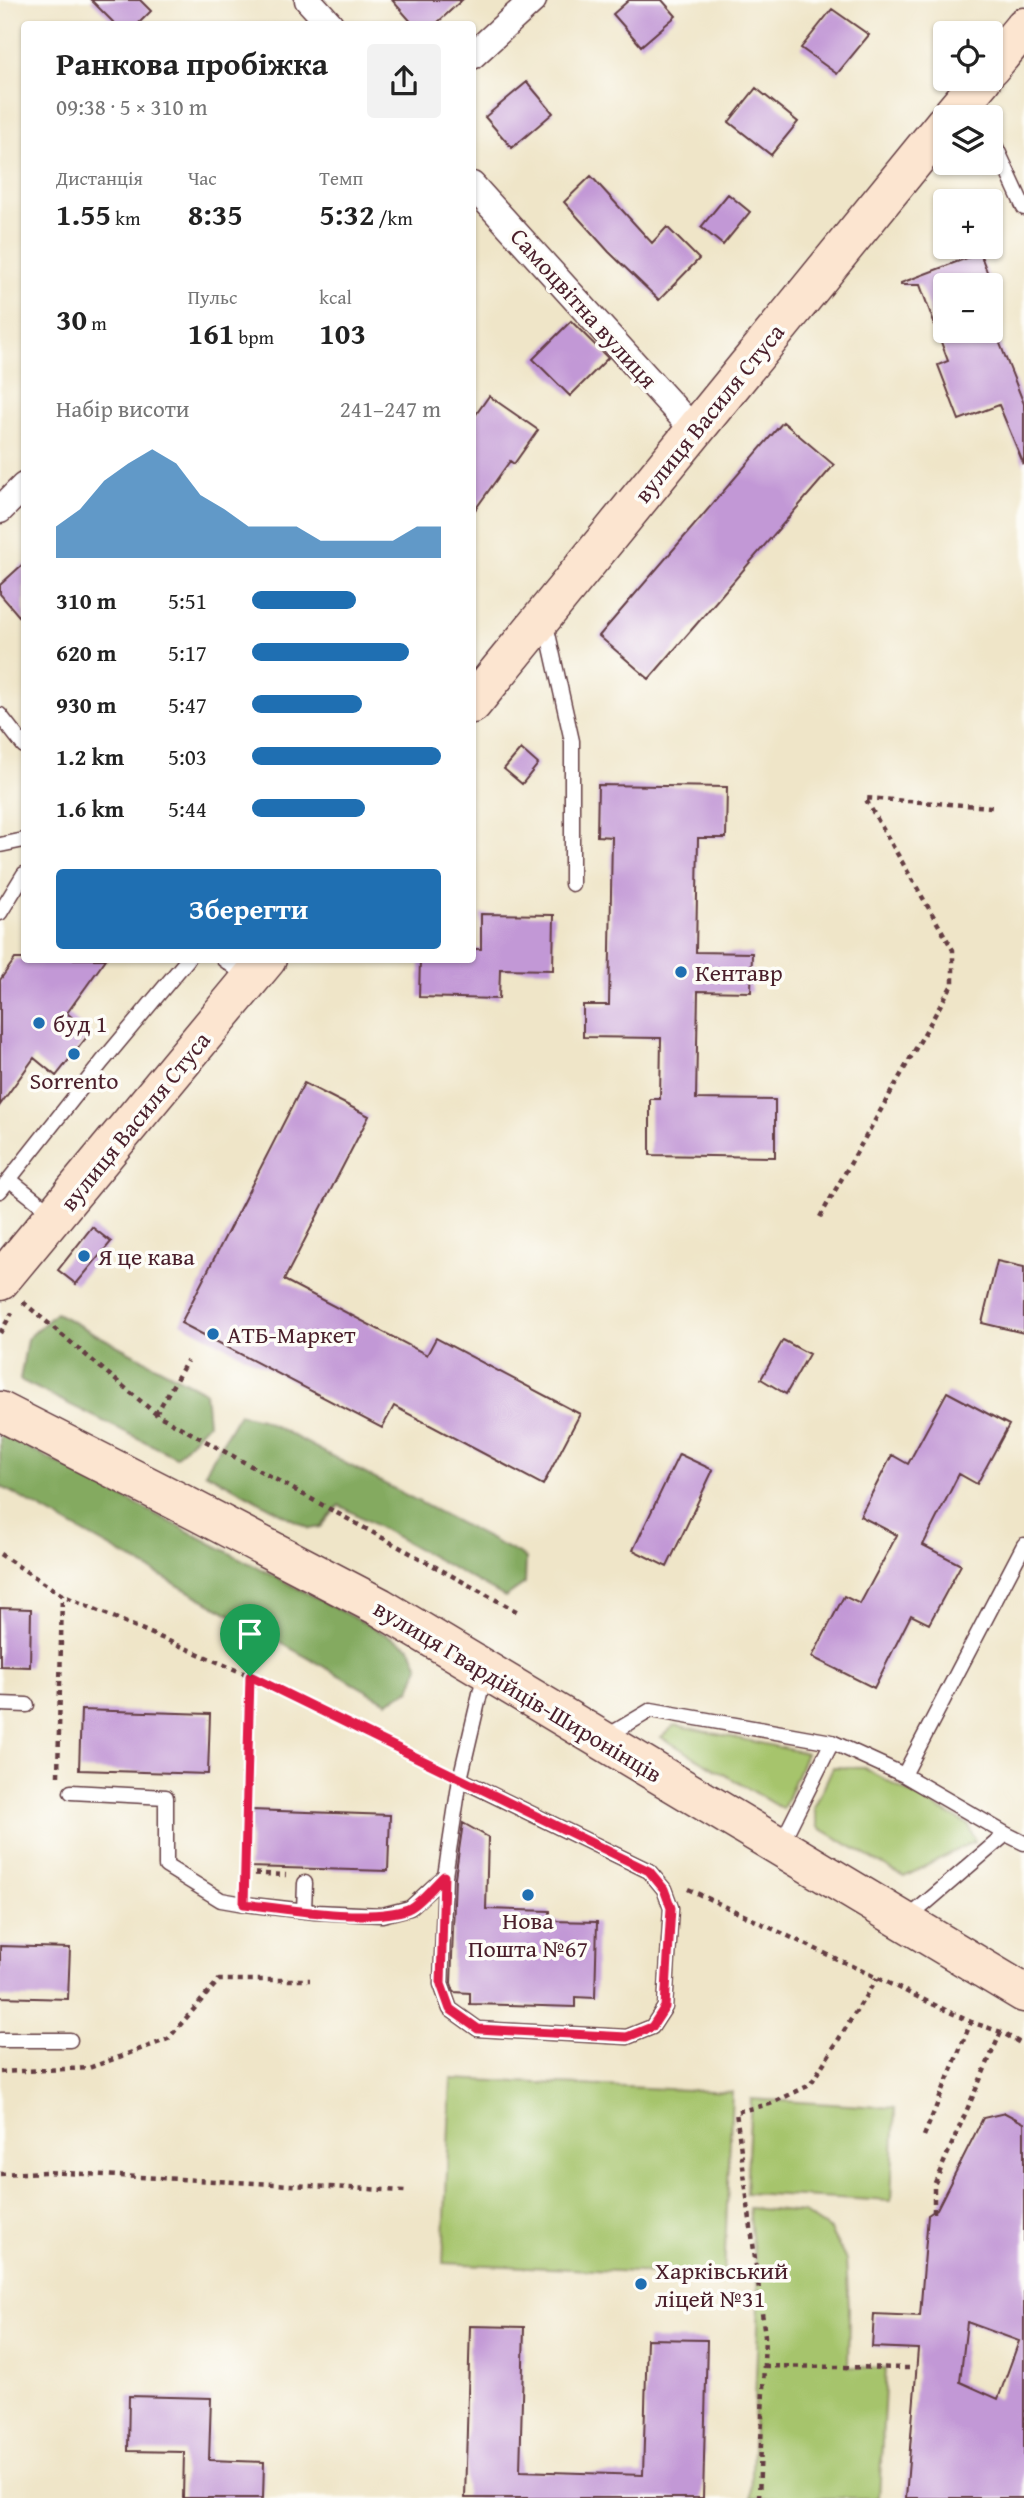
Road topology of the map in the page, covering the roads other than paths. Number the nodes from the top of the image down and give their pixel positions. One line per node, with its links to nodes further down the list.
1 (308, 0): 3 (street)
2 (533, 0): 5 (street)
3 (327, 21)
4 (1024, 27): 6 (street)
5 (476, 52)
6 (975, 95)
7 (933, 138): 11 (street, вулиця Василя Стуса)
8 (1003, 162): 10 (lane)
9 (476, 189): 11 (street, Самоцвітна вулиця)
10 (1024, 208)
11 (695, 431): 14 (street, вулиця Василя Стуса)
12 (21, 489): 13 (street)
13 (0, 510)
14 (544, 616): 15 (street, вулиця Василя Стуса); 21 (lane)
15 (476, 699)
16 (0, 715): 17 (lane)
17 (21, 742)
18 (21, 841): 19 (lane)
19 (0, 845)
20 (21, 879): 22 (lane)
21 (572, 884)
22 (0, 913)
23 (185, 963): 25 (lane)
24 (247, 966): 26 (street, вулиця Василя Стуса)
25 (5, 1186): 26 (lane)
26 (56, 1217): 27 (street, вулиця Василя Стуса)
27 (10, 1291)
28 (0, 1411): 30 (street, вулиця Гвардійців-Широнінців)
29 (1024, 1545): 35 (lane)
30 (485, 1671): 33 (street, вулиця Гвардійців-Широнінців); 36 (lane)
31 (0, 1704): 32 (lane)
32 (27, 1705)
33 (600, 1740): 34 (lane); 40 (street, вулиця Гвардійців-Широнінців)
34 (832, 1742): 35 (lane); 40 (lane)
35 (904, 1775): 38 (lane)
36 (460, 1779): 41 (lane); 41 (lane)
37 (71, 1792): 43 (lane)
38 (1006, 1834): 39 (lane); 44 (lane)
39 (1024, 1843)
40 (779, 1849): 44 (street, вулиця Гвардійців-Широнінців)
41 (444, 1876): 43 (lane)
42 (305, 1883): 43 (lane)
43 (304, 1911)
44 (903, 1923): 45 (street, вулиця Гвардійців-Широнінців)
45 (1024, 1993)
46 (0, 2040): 47 (lane)
47 (69, 2040)

